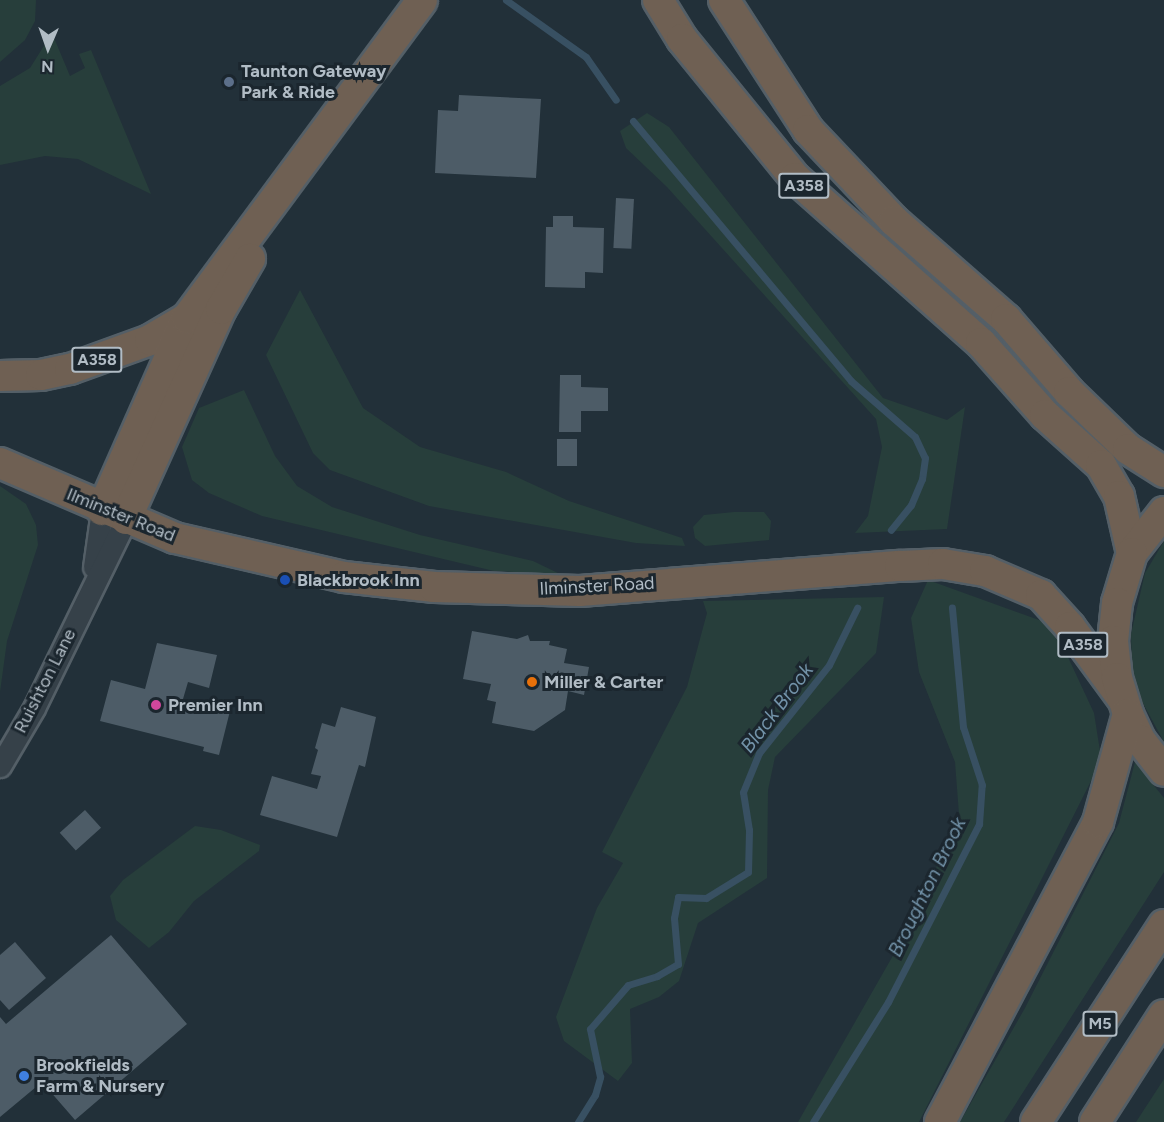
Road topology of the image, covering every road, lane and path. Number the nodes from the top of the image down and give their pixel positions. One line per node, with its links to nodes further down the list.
1 (422, 0): 4 (highway, A358)
2 (658, 0): 11 (highway, A358)
3 (724, 0): 8 (highway, A358)
4 (300, 170): 5 (highway, A358); 10 (highway, A358)
5 (187, 318): 6 (highway, A358); 10 (highway, A358)
6 (0, 375)
7 (0, 463): 10 (highway, Ilminster Road / A358)
8 (1164, 472)
9 (1164, 512): 11 (highway)
10 (114, 514): 12 (highway, Ilminster Road / A358); 13 (street, Ruishton Lane)
11 (1132, 553): 12 (highway)
12 (1125, 706): 14 (highway); 17 (highway)
13 (0, 766)
14 (1164, 771)
15 (1164, 925): 18 (highway, M5)
16 (1164, 1015): 19 (highway, M5)
17 (940, 1122)
18 (1036, 1122)
19 (1095, 1122)

